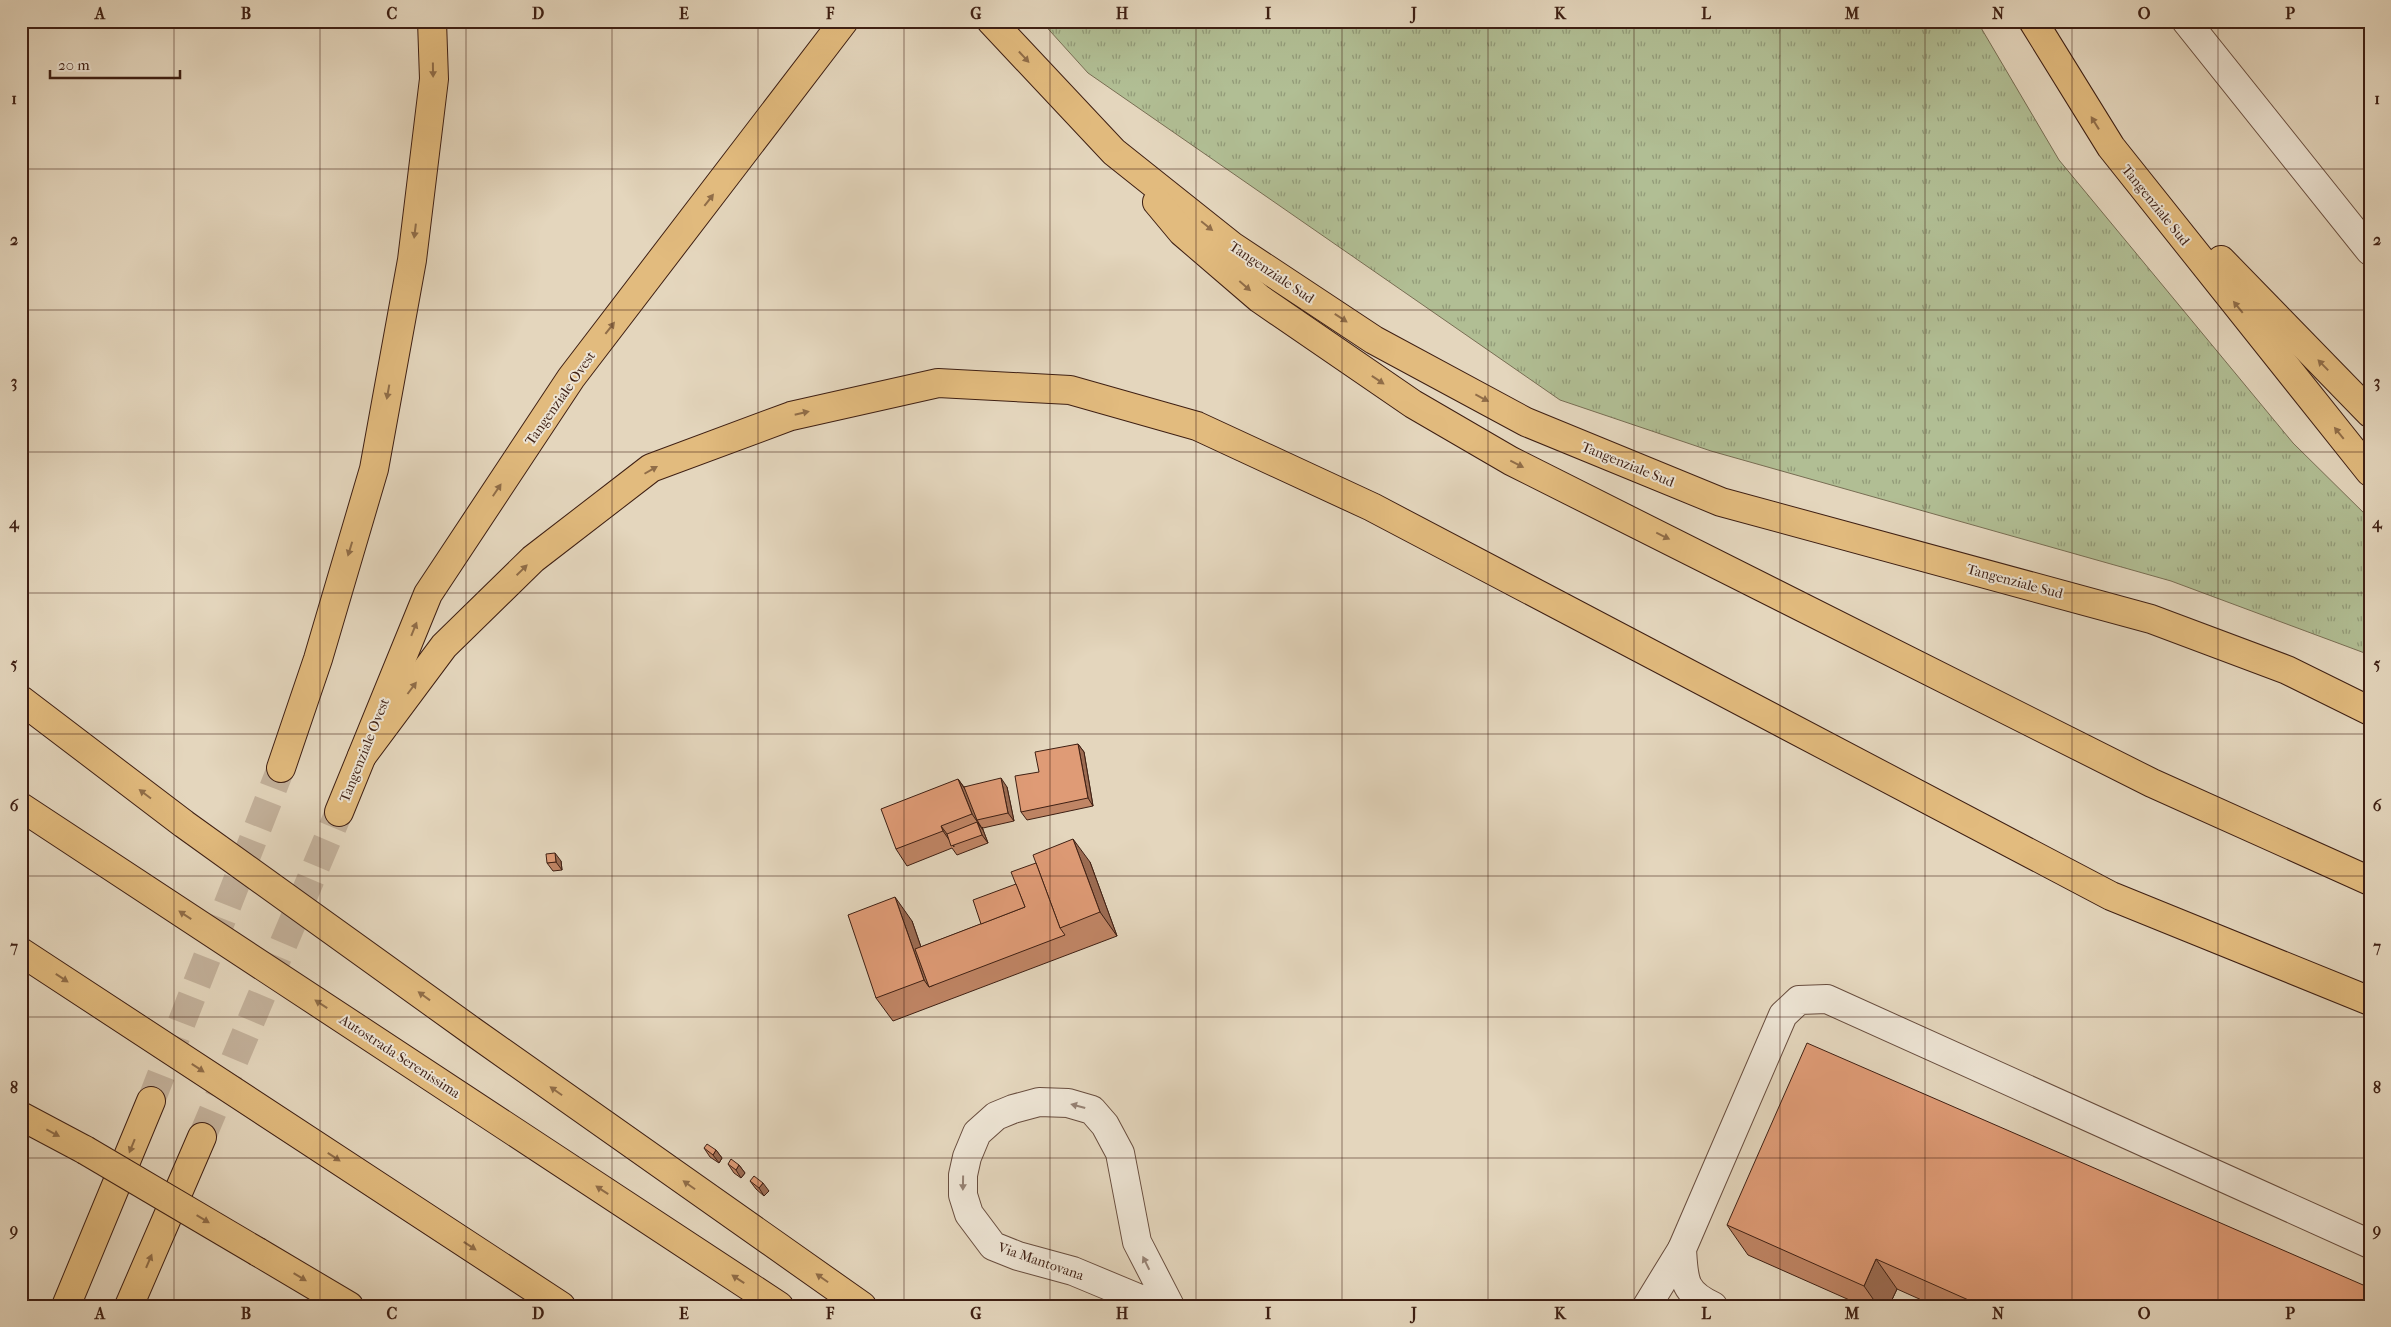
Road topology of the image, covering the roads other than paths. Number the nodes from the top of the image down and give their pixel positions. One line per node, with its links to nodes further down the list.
1 (432, 21): 14 (highway, one-way to 14)
2 (844, 21): 13 (highway, Tangenziale Ovest, one-way to 2)
3 (991, 21): 7 (highway, Tangenziale Sud, one-way to 7)
4 (2033, 21): 6 (highway, Tangenziale Sud, one-way to 4)
5 (2186, 21): 8 (street)
6 (2110, 148): 9 (highway, one-way to 6); 10 (highway, Tangenziale Sud, one-way to 6)
7 (1114, 152): 12 (highway, Tangenziale Sud, one-way to 12); 17 (highway, one-way to 17)
8 (2370, 251)
9 (2370, 413)
10 (2370, 472)
11 (21, 700): 30 (highway, one-way to 11)
12 (2370, 711)
13 (362, 756): 16 (highway, Tangenziale Ovest); 19 (highway, one-way to 19)
14 (281, 768)
15 (21, 807): 29 (highway, Autostrada Serenissima, one-way to 15)
16 (339, 812)
17 (2370, 881)
18 (21, 952): 28 (highway, one-way to 28)
19 (2370, 1001)
20 (150, 1101): 25 (highway, one-way to 25)
21 (21, 1116): 27 (highway, one-way to 27, bridge)
22 (202, 1137): 26 (highway, one-way to 22)
23 (2370, 1244): 24 (street)
24 (1682, 1249): 33 (street); 34 (street)
25 (66, 1306)
26 (129, 1306)
27 (349, 1306)
28 (561, 1306)
29 (779, 1306)
30 (862, 1306)
31 (1157, 1306): 32 (street, Via Mantovana, one-way to 31)
32 (1170, 1306)
33 (1647, 1306)
34 (1713, 1306)

